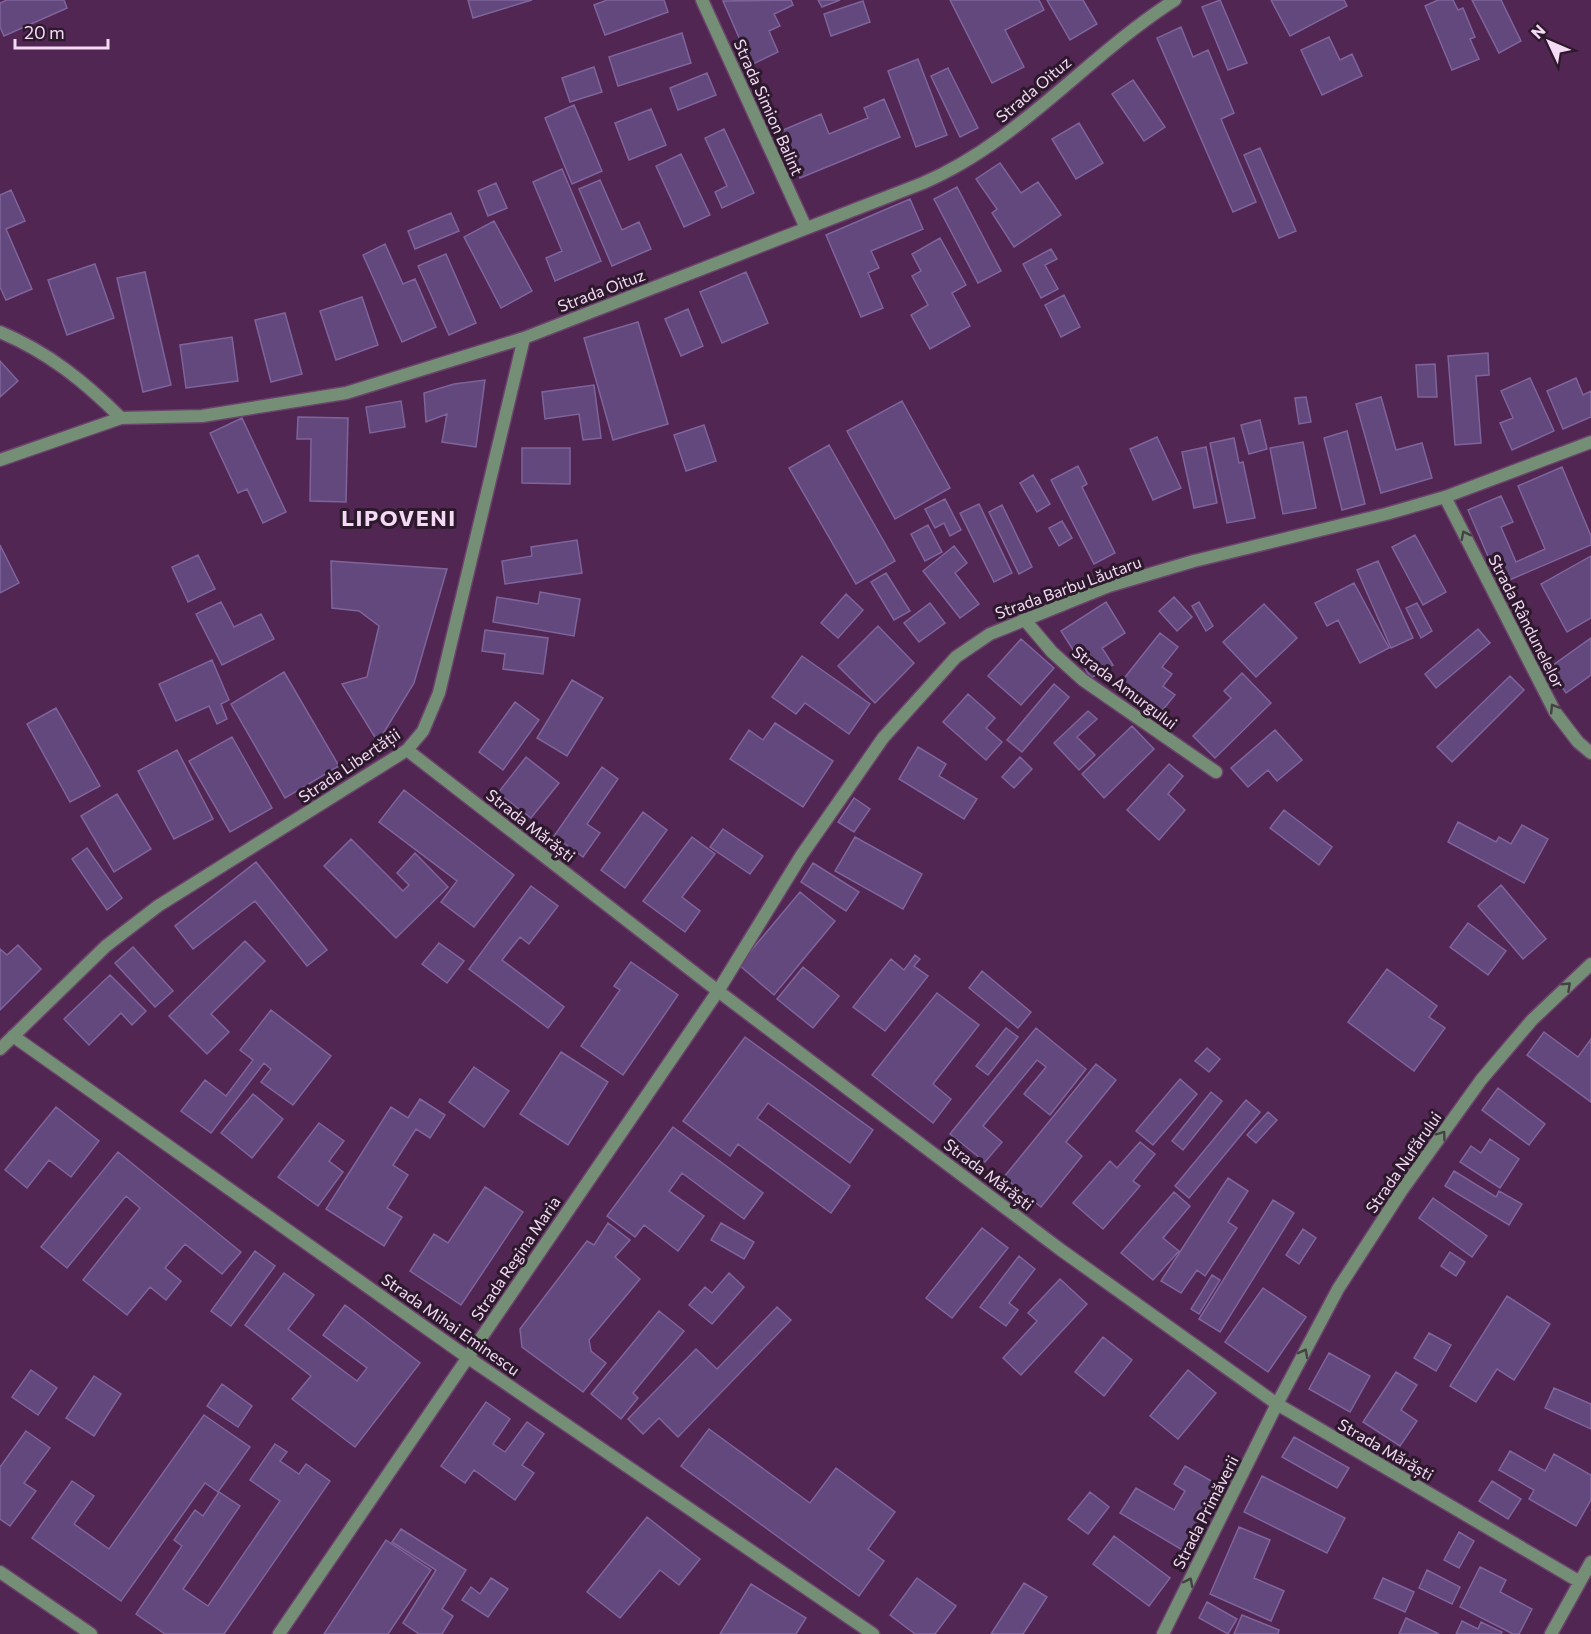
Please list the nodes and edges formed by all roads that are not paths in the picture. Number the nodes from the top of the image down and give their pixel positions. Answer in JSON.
{"nodes":[{"id":1,"x":702,"y":0,"type":"edge"},
{"id":2,"x":1175,"y":0,"type":"edge"},
{"id":3,"x":806,"y":228,"type":"junction"},
{"id":4,"x":0,"y":332,"type":"edge"},
{"id":5,"x":524,"y":338,"type":"junction"},
{"id":6,"x":121,"y":418,"type":"junction"},
{"id":7,"x":1591,"y":442,"type":"edge"},
{"id":8,"x":0,"y":460,"type":"edge"},
{"id":9,"x":1445,"y":497,"type":"junction"},
{"id":10,"x":1024,"y":619,"type":"junction"},
{"id":11,"x":407,"y":750,"type":"junction"},
{"id":12,"x":1591,"y":753,"type":"edge"},
{"id":13,"x":1216,"y":772,"type":"dead end"},
{"id":14,"x":1591,"y":964,"type":"edge"},
{"id":15,"x":718,"y":991,"type":"junction"},
{"id":16,"x":13,"y":1036,"type":"junction"},
{"id":17,"x":0,"y":1049,"type":"edge"},
{"id":18,"x":467,"y":1357,"type":"junction"},
{"id":19,"x":1277,"y":1404,"type":"junction"},
{"id":20,"x":1591,"y":1562,"type":"edge"},
{"id":21,"x":0,"y":1572,"type":"edge"},
{"id":22,"x":1580,"y":1582,"type":"junction"},
{"id":23,"x":91,"y":1634,"type":"edge"},
{"id":24,"x":279,"y":1634,"type":"edge"},
{"id":25,"x":873,"y":1634,"type":"edge"},
{"id":26,"x":1162,"y":1634,"type":"edge"},
{"id":27,"x":1551,"y":1634,"type":"edge"}],
"edges":[{"from":1,"to":3,"type":"street","name":"Strada Simion Balint"},
{"from":2,"to":3,"type":"street","name":"Strada Oituz"},
{"from":3,"to":5,"type":"street","name":"Strada Oituz"},
{"from":4,"to":6,"type":"street"},
{"from":5,"to":6,"type":"street","name":"Strada Oituz"},
{"from":5,"to":11,"type":"street","name":"Strada Libertății"},
{"from":6,"to":8,"type":"street","name":"Strada Oituz"},
{"from":7,"to":9,"type":"street","name":"Strada Barbu Lăutaru"},
{"from":9,"to":10,"type":"street","name":"Strada Barbu Lăutaru"},
{"from":12,"to":9,"type":"street","name":"Strada Rândunelelor","one_way":true},
{"from":10,"to":13,"type":"street","name":"Strada Amurgului"},
{"from":10,"to":15,"type":"street","name":"Strada Barbu Lăutaru"},
{"from":11,"to":15,"type":"street","name":"Strada Mărăști"},
{"from":11,"to":16,"type":"street","name":"Strada Libertății"},
{"from":19,"to":14,"type":"street","name":"Strada Nufărului","one_way":true},
{"from":15,"to":18,"type":"street","name":"Strada Regina Maria"},
{"from":15,"to":19,"type":"street","name":"Strada Mărăști"},
{"from":16,"to":17,"type":"street","name":"Strada Libertății"},
{"from":16,"to":18,"type":"street","name":"Strada Mihai Eminescu"},
{"from":18,"to":24,"type":"street","name":"Strada Regina Maria"},
{"from":18,"to":25,"type":"street","name":"Strada Mihai Eminescu"},
{"from":19,"to":22,"type":"street","name":"Strada Mărăști"},
{"from":26,"to":19,"type":"street","name":"Strada Primăverii","one_way":true},
{"from":20,"to":22,"type":"street"},
{"from":21,"to":23,"type":"street"},
{"from":22,"to":27,"type":"street"}]}
